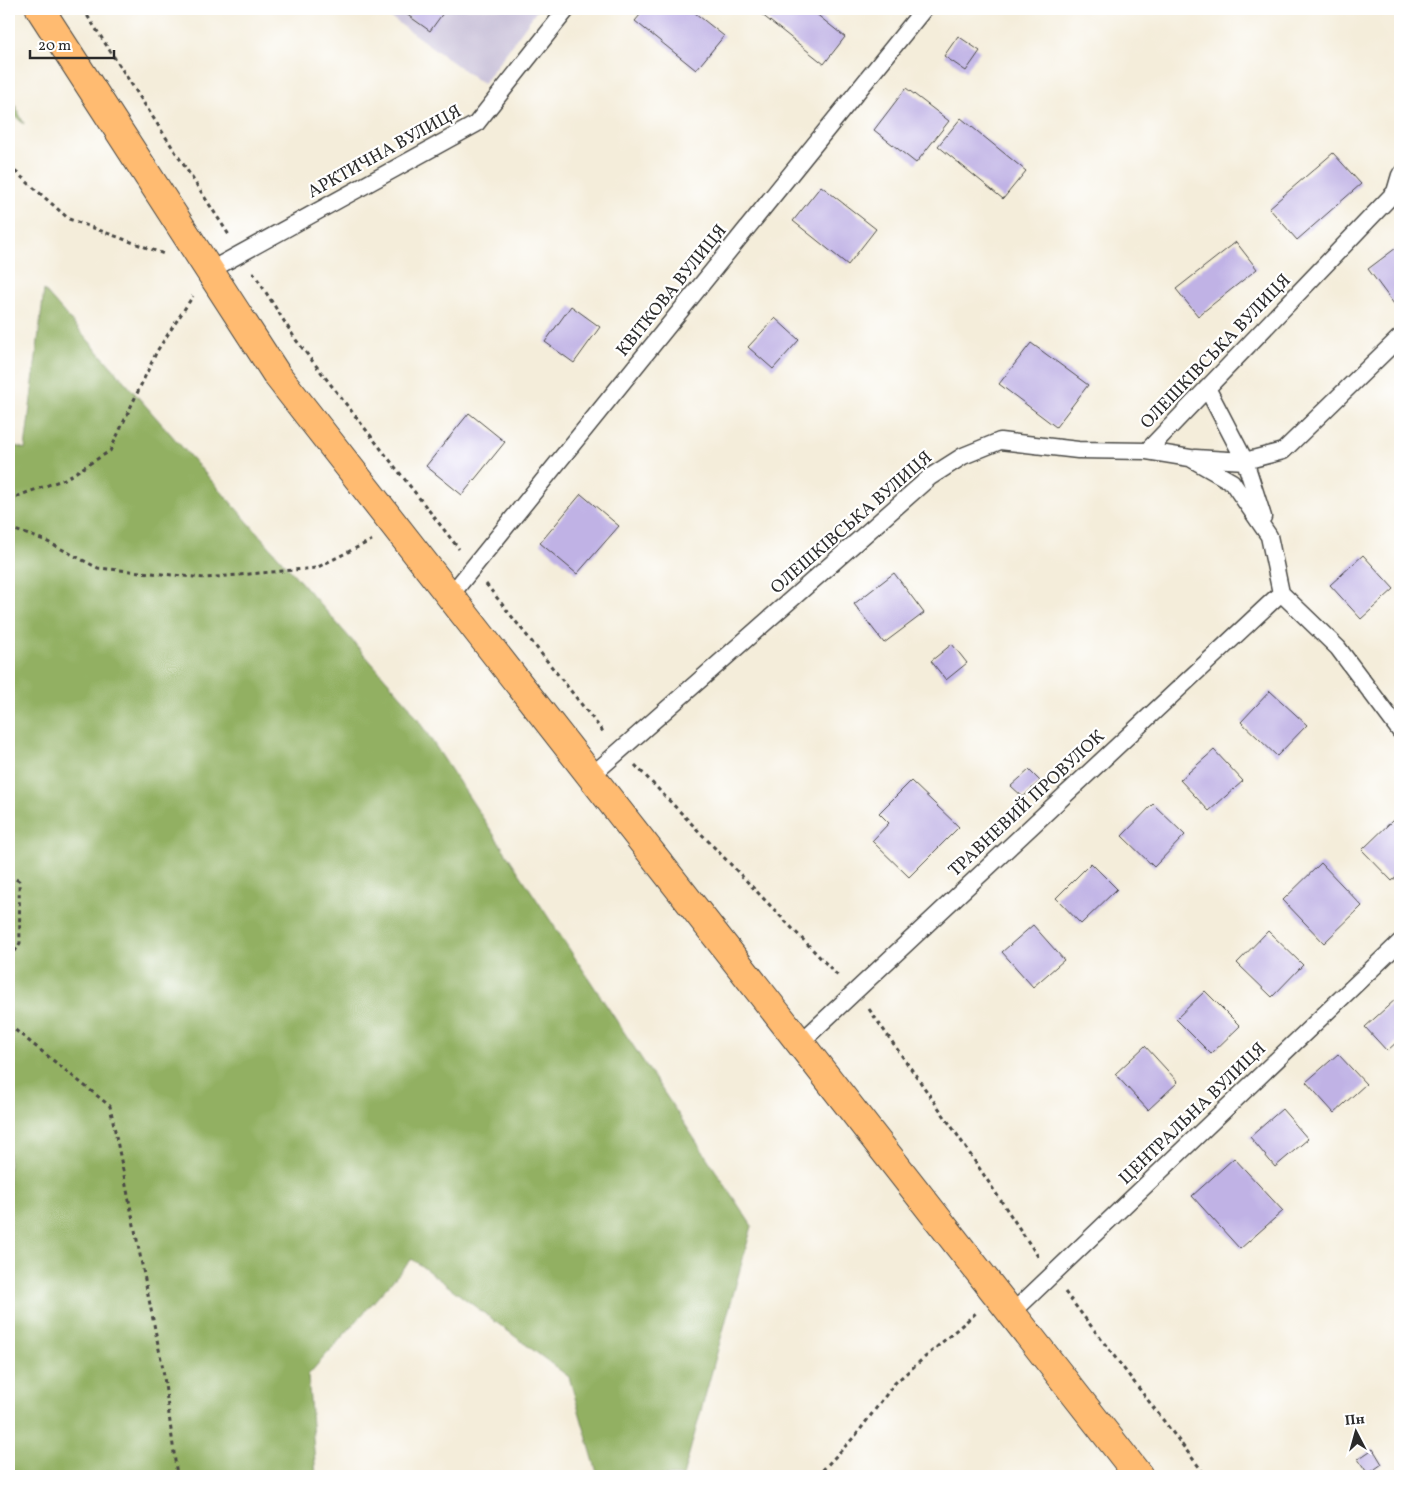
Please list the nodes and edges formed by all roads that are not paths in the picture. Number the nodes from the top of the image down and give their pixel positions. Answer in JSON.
{"nodes":[{"id":1,"x":40,"y":9,"type":"edge"},
{"id":2,"x":567,"y":9,"type":"edge"},
{"id":3,"x":924,"y":9,"type":"edge"},
{"id":4,"x":1400,"y":175,"type":"edge"},
{"id":5,"x":1398,"y":194,"type":"edge"},
{"id":6,"x":209,"y":271,"type":"junction"},
{"id":7,"x":1400,"y":337,"type":"edge"},
{"id":8,"x":1207,"y":388,"type":"junction"},
{"id":9,"x":1147,"y":451,"type":"junction"},
{"id":10,"x":1190,"y":458,"type":"junction"},
{"id":11,"x":1245,"y":461,"type":"junction"},
{"id":12,"x":1269,"y":536,"type":"junction"},
{"id":13,"x":1280,"y":593,"type":"junction"},
{"id":14,"x":450,"y":596,"type":"junction"},
{"id":15,"x":1400,"y":730,"type":"edge"},
{"id":16,"x":591,"y":776,"type":"junction"},
{"id":17,"x":1400,"y":942,"type":"edge"},
{"id":18,"x":800,"y":1043,"type":"junction"},
{"id":19,"x":1005,"y":1304,"type":"junction"},
{"id":20,"x":1139,"y":1476,"type":"edge"}],
"edges":[{"from":1,"to":6,"type":"main road"},
{"from":2,"to":6,"type":"lane","name":"АРКТИЧНА ВУЛИЦЯ"},
{"from":3,"to":14,"type":"lane","name":"КВІТКОВА ВУЛИЦЯ"},
{"from":4,"to":5,"type":"lane","name":"ОЛЕШКІВСЬКА ВУЛИЦЯ"},
{"from":5,"to":8,"type":"lane","name":"ОЛЕШКІВСЬКА ВУЛИЦЯ"},
{"from":6,"to":14,"type":"main road"},
{"from":7,"to":11,"type":"lane"},
{"from":8,"to":9,"type":"lane","name":"ОЛЕШКІВСЬКА ВУЛИЦЯ"},
{"from":8,"to":11,"type":"lane"},
{"from":9,"to":10,"type":"lane"},
{"from":9,"to":16,"type":"lane","name":"ОЛЕШКІВСЬКА ВУЛИЦЯ"},
{"from":10,"to":11,"type":"lane"},
{"from":10,"to":12,"type":"lane"},
{"from":11,"to":12,"type":"lane"},
{"from":12,"to":13,"type":"lane"},
{"from":13,"to":15,"type":"lane"},
{"from":13,"to":18,"type":"lane","name":"ТРАВНЕВИЙ ПРОВУЛОК"},
{"from":14,"to":16,"type":"main road"},
{"from":16,"to":18,"type":"main road"},
{"from":17,"to":19,"type":"lane","name":"ЦЕНТРАЛЬНА ВУЛИЦЯ"},
{"from":18,"to":19,"type":"main road"},
{"from":19,"to":20,"type":"main road"}]}
